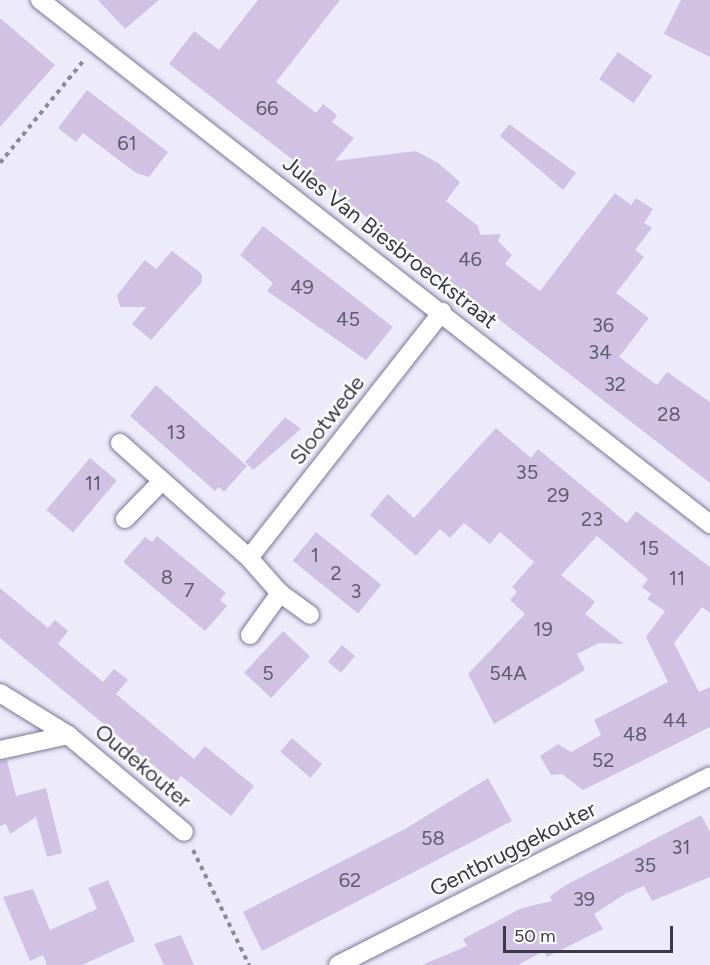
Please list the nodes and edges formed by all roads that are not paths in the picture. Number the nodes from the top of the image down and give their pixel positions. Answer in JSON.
{"nodes":[{"id":1,"x":40,"y":0,"type":"edge"},
{"id":2,"x":442,"y":312,"type":"junction"},
{"id":3,"x":120,"y":443,"type":"dead end"},
{"id":4,"x":160,"y":483,"type":"junction"},
{"id":5,"x":125,"y":519,"type":"dead end"},
{"id":6,"x":710,"y":524,"type":"edge"},
{"id":7,"x":249,"y":558,"type":"junction"},
{"id":8,"x":280,"y":593,"type":"junction"},
{"id":9,"x":310,"y":615,"type":"dead end"},
{"id":10,"x":250,"y":635,"type":"dead end"},
{"id":11,"x":2,"y":701,"type":"edge"},
{"id":12,"x":68,"y":735,"type":"junction"},
{"id":13,"x":0,"y":750,"type":"edge"},
{"id":14,"x":710,"y":776,"type":"edge"},
{"id":15,"x":184,"y":832,"type":"road end"},
{"id":16,"x":338,"y":965,"type":"edge"}],
"edges":[{"from":1,"to":2,"type":"street","name":"Jules Van Biesbroeckstraat"},
{"from":2,"to":6,"type":"street","name":"Jules Van Biesbroeckstraat"},
{"from":2,"to":7,"type":"street","name":"Slootwede"},
{"from":3,"to":4,"type":"street"},
{"from":4,"to":5,"type":"street"},
{"from":4,"to":7,"type":"street"},
{"from":7,"to":8,"type":"street"},
{"from":8,"to":9,"type":"street"},
{"from":8,"to":10,"type":"street"},
{"from":11,"to":12,"type":"street","name":"Oudekouter"},
{"from":12,"to":13,"type":"street","name":"Oudekouter"},
{"from":12,"to":15,"type":"street","name":"Oudekouter"},
{"from":14,"to":16,"type":"street","name":"Gentbruggekouter"}]}
